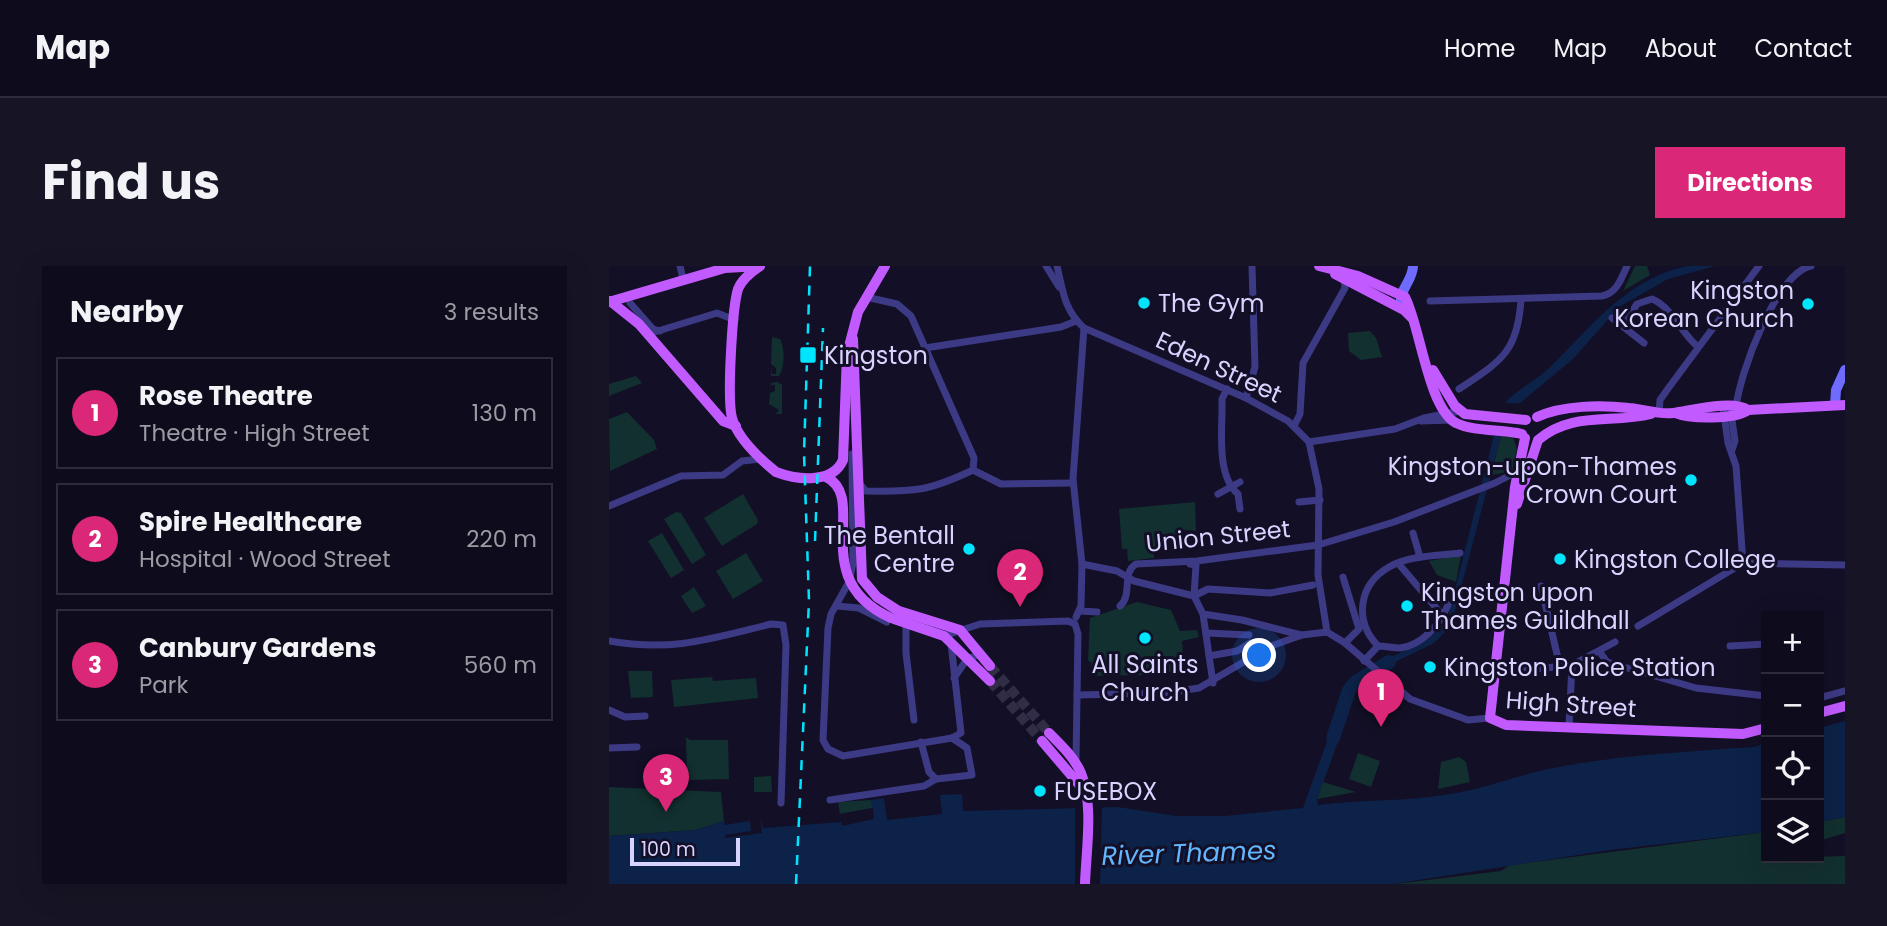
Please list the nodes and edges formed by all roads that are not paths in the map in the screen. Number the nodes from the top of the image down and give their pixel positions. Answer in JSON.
{"nodes":[{"id":1,"x":680,"y":266,"type":"edge"},
{"id":2,"x":760,"y":266,"type":"edge"},
{"id":3,"x":885,"y":266,"type":"edge"},
{"id":4,"x":1046,"y":266,"type":"edge"},
{"id":5,"x":1056,"y":266,"type":"edge"},
{"id":6,"x":1252,"y":266,"type":"edge"},
{"id":7,"x":1413,"y":266,"type":"edge"},
{"id":8,"x":1627,"y":266,"type":"edge"},
{"id":9,"x":1759,"y":266,"type":"edge"},
{"id":10,"x":1811,"y":266,"type":"edge"},
{"id":11,"x":1323,"y":268,"type":"edge"},
{"id":12,"x":683,"y":279,"type":"junction"},
{"id":13,"x":1346,"y":282,"type":"junction"},
{"id":14,"x":1061,"y":291,"type":"junction"},
{"id":15,"x":1402,"y":294,"type":"junction"},
{"id":16,"x":866,"y":297,"type":"junction"},
{"id":17,"x":631,"y":299,"type":"junction"},
{"id":18,"x":1521,"y":299,"type":"junction"},
{"id":19,"x":609,"y":301,"type":"edge"},
{"id":20,"x":1430,"y":301,"type":"dead end"},
{"id":21,"x":1405,"y":310,"type":"junction"},
{"id":22,"x":1612,"y":318,"type":"dead end"},
{"id":23,"x":735,"y":320,"type":"junction"},
{"id":24,"x":1414,"y":320,"type":"junction"},
{"id":25,"x":1076,"y":321,"type":"junction"},
{"id":26,"x":639,"y":324,"type":"junction"},
{"id":27,"x":1623,"y":326,"type":"junction"},
{"id":28,"x":1084,"y":328,"type":"junction"},
{"id":29,"x":660,"y":331,"type":"junction"},
{"id":30,"x":647,"y":334,"type":"junction"},
{"id":31,"x":852,"y":335,"type":"junction"},
{"id":32,"x":1644,"y":343,"type":"dead end"},
{"id":33,"x":1697,"y":346,"type":"junction"},
{"id":34,"x":925,"y":348,"type":"junction"},
{"id":35,"x":1845,"y":370,"type":"edge"},
{"id":36,"x":1227,"y":389,"type":"junction"},
{"id":37,"x":1459,"y":389,"type":"dead end"},
{"id":38,"x":1246,"y":398,"type":"junction"},
{"id":39,"x":1840,"y":405,"type":"edge"},
{"id":40,"x":1730,"y":411,"type":"junction"},
{"id":41,"x":1656,"y":413,"type":"junction"},
{"id":42,"x":1452,"y":414,"type":"junction"},
{"id":43,"x":1537,"y":417,"type":"junction"},
{"id":44,"x":1525,"y":420,"type":"junction"},
{"id":45,"x":736,"y":426,"type":"junction"},
{"id":46,"x":1294,"y":426,"type":"junction"},
{"id":47,"x":857,"y":429,"type":"junction"},
{"id":48,"x":1523,"y":436,"type":"junction"},
{"id":49,"x":1541,"y":437,"type":"junction"},
{"id":50,"x":1309,"y":442,"type":"junction"},
{"id":51,"x":761,"y":459,"type":"junction"},
{"id":52,"x":974,"y":470,"type":"junction"},
{"id":53,"x":1518,"y":471,"type":"junction"},
{"id":54,"x":826,"y":477,"type":"junction"},
{"id":55,"x":1240,"y":482,"type":"dead end"},
{"id":56,"x":859,"y":483,"type":"junction"},
{"id":57,"x":1073,"y":483,"type":"junction"},
{"id":58,"x":1494,"y":483,"type":"junction"},
{"id":59,"x":1229,"y":486,"type":"junction"},
{"id":60,"x":1515,"y":487,"type":"junction"},
{"id":61,"x":1218,"y":494,"type":"dead end"},
{"id":62,"x":1320,"y":500,"type":"junction"},
{"id":63,"x":1299,"y":502,"type":"dead end"},
{"id":64,"x":609,"y":506,"type":"edge"},
{"id":65,"x":1240,"y":509,"type":"dead end"},
{"id":66,"x":1514,"y":512,"type":"junction"},
{"id":67,"x":1413,"y":533,"type":"dead end"},
{"id":68,"x":1318,"y":545,"type":"junction"},
{"id":69,"x":1460,"y":553,"type":"dead end"},
{"id":70,"x":1420,"y":557,"type":"junction"},
{"id":71,"x":1188,"y":561,"type":"junction"},
{"id":72,"x":1743,"y":563,"type":"junction"},
{"id":73,"x":1083,"y":564,"type":"junction"},
{"id":74,"x":1398,"y":564,"type":"junction"},
{"id":75,"x":1845,"y":565,"type":"edge"},
{"id":76,"x":1128,"y":575,"type":"junction"},
{"id":77,"x":1343,"y":577,"type":"dead end"},
{"id":78,"x":849,"y":582,"type":"junction"},
{"id":79,"x":1313,"y":585,"type":"dead end"},
{"id":80,"x":1541,"y":586,"type":"dead end"},
{"id":81,"x":1194,"y":596,"type":"junction"},
{"id":82,"x":1448,"y":605,"type":"dead end"},
{"id":83,"x":837,"y":606,"type":"junction"},
{"id":84,"x":1120,"y":606,"type":"dead end"},
{"id":85,"x":1097,"y":612,"type":"dead end"},
{"id":86,"x":1202,"y":613,"type":"junction"},
{"id":87,"x":1443,"y":616,"type":"junction"},
{"id":88,"x":893,"y":617,"type":"junction"},
{"id":89,"x":1236,"y":619,"type":"junction"},
{"id":90,"x":1251,"y":622,"type":"junction"},
{"id":91,"x":906,"y":625,"type":"junction"},
{"id":92,"x":1638,"y":626,"type":"dead end"},
{"id":93,"x":960,"y":630,"type":"junction"},
{"id":94,"x":1327,"y":632,"type":"junction"},
{"id":95,"x":1234,"y":633,"type":"junction"},
{"id":96,"x":1206,"y":634,"type":"junction"},
{"id":97,"x":1302,"y":635,"type":"junction"},
{"id":98,"x":945,"y":637,"type":"junction"},
{"id":99,"x":1250,"y":639,"type":"junction"},
{"id":100,"x":609,"y":641,"type":"edge"},
{"id":101,"x":1615,"y":642,"type":"dead end"},
{"id":102,"x":1345,"y":643,"type":"junction"},
{"id":103,"x":1761,"y":644,"type":"edge"},
{"id":104,"x":1378,"y":646,"type":"junction"},
{"id":105,"x":1730,"y":646,"type":"dead end"},
{"id":106,"x":1237,"y":651,"type":"junction"},
{"id":107,"x":1599,"y":651,"type":"junction"},
{"id":108,"x":1256,"y":654,"type":"junction"},
{"id":109,"x":1209,"y":656,"type":"junction"},
{"id":110,"x":973,"y":657,"type":"junction"},
{"id":111,"x":1243,"y":663,"type":"junction"},
{"id":112,"x":1366,"y":663,"type":"junction"},
{"id":113,"x":990,"y":666,"type":"tunnel mouth"},
{"id":114,"x":1572,"y":666,"type":"junction"},
{"id":115,"x":1560,"y":667,"type":"junction"},
{"id":116,"x":1493,"y":674,"type":"junction"},
{"id":117,"x":954,"y":678,"type":"junction"},
{"id":118,"x":990,"y":681,"type":"tunnel mouth"},
{"id":119,"x":1213,"y":683,"type":"junction"},
{"id":120,"x":1845,"y":691,"type":"edge"},
{"id":121,"x":1077,"y":695,"type":"junction"},
{"id":122,"x":1761,"y":695,"type":"edge"},
{"id":123,"x":1824,"y":697,"type":"edge"},
{"id":124,"x":1845,"y":706,"type":"edge"},
{"id":125,"x":609,"y":710,"type":"edge"},
{"id":126,"x":1824,"y":712,"type":"edge"},
{"id":127,"x":645,"y":716,"type":"dead end"},
{"id":128,"x":1490,"y":718,"type":"junction"},
{"id":129,"x":914,"y":720,"type":"dead end"},
{"id":130,"x":1569,"y":726,"type":"junction"},
{"id":131,"x":1761,"y":729,"type":"edge"},
{"id":132,"x":1075,"y":736,"type":"junction"},
{"id":133,"x":952,"y":738,"type":"junction"},
{"id":134,"x":921,"y":742,"type":"junction"},
{"id":135,"x":637,"y":747,"type":"dead end"},
{"id":136,"x":609,"y":748,"type":"edge"},
{"id":137,"x":1065,"y":750,"type":"junction"},
{"id":138,"x":1075,"y":771,"type":"junction"},
{"id":139,"x":936,"y":779,"type":"junction"},
{"id":140,"x":831,"y":800,"type":"dead end"},
{"id":141,"x":781,"y":803,"type":"dead end"},
{"id":142,"x":1085,"y":884,"type":"edge"}],
"edges":[{"from":1,"to":12,"type":"street"},
{"from":2,"to":12,"type":"main road"},
{"from":2,"to":23,"type":"main road"},
{"from":3,"to":16,"type":"main road"},
{"from":4,"to":14,"type":"street"},
{"from":5,"to":14,"type":"street"},
{"from":6,"to":38,"type":"street"},
{"from":7,"to":15,"type":"street"},
{"from":8,"to":18,"type":"street"},
{"from":9,"to":33,"type":"street"},
{"from":10,"to":40,"type":"street"},
{"from":11,"to":13,"type":"main road"},
{"from":12,"to":17,"type":"main road"},
{"from":13,"to":15,"type":"main road"},
{"from":13,"to":21,"type":"main road"},
{"from":13,"to":46,"type":"street"},
{"from":14,"to":25,"type":"street"},
{"from":15,"to":21,"type":"street"},
{"from":15,"to":24,"type":"main road"},
{"from":16,"to":31,"type":"main road"},
{"from":16,"to":34,"type":"street"},
{"from":17,"to":19,"type":"main road"},
{"from":17,"to":26,"type":"main road"},
{"from":17,"to":29,"type":"street"},
{"from":18,"to":20,"type":"street"},
{"from":18,"to":37,"type":"street"},
{"from":19,"to":26,"type":"main road"},
{"from":21,"to":24,"type":"main road"},
{"from":22,"to":27,"type":"street"},
{"from":23,"to":29,"type":"street"},
{"from":23,"to":45,"type":"main road"},
{"from":24,"to":42,"type":"main road"},
{"from":25,"to":28,"type":"street","name":"Eden Street"},
{"from":25,"to":34,"type":"street"},
{"from":26,"to":30,"type":"main road"},
{"from":27,"to":32,"type":"street"},
{"from":27,"to":33,"type":"street"},
{"from":28,"to":36,"type":"street","name":"Eden Street"},
{"from":28,"to":57,"type":"street"},
{"from":29,"to":30,"type":"street"},
{"from":30,"to":45,"type":"main road"},
{"from":31,"to":47,"type":"main road"},
{"from":31,"to":54,"type":"main road"},
{"from":33,"to":41,"type":"street"},
{"from":34,"to":52,"type":"street"},
{"from":35,"to":39,"type":"street"},
{"from":36,"to":38,"type":"street","name":"Eden Street"},
{"from":36,"to":59,"type":"street"},
{"from":38,"to":46,"type":"street","name":"Eden Street"},
{"from":39,"to":40,"type":"main road"},
{"from":40,"to":41,"type":"main road"},
{"from":40,"to":72,"type":"street"},
{"from":41,"to":43,"type":"main road"},
{"from":41,"to":49,"type":"main road"},
{"from":42,"to":44,"type":"main road"},
{"from":42,"to":48,"type":"main road"},
{"from":42,"to":50,"type":"street"},
{"from":43,"to":44,"type":"main road"},
{"from":43,"to":49,"type":"main road"},
{"from":44,"to":48,"type":"main road"},
{"from":45,"to":51,"type":"main road"},
{"from":46,"to":50,"type":"street","name":"Eden Street"},
{"from":47,"to":56,"type":"main road"},
{"from":47,"to":78,"type":"street"},
{"from":48,"to":49,"type":"main road"},
{"from":48,"to":53,"type":"main road"},
{"from":49,"to":66,"type":"main road"},
{"from":50,"to":62,"type":"street"},
{"from":51,"to":54,"type":"main road"},
{"from":51,"to":64,"type":"street"},
{"from":52,"to":56,"type":"street"},
{"from":52,"to":57,"type":"street"},
{"from":53,"to":58,"type":"street","name":"Union Street"},
{"from":53,"to":60,"type":"main road"},
{"from":54,"to":78,"type":"main road"},
{"from":55,"to":59,"type":"street"},
{"from":56,"to":88,"type":"main road"},
{"from":57,"to":73,"type":"street"},
{"from":58,"to":60,"type":"street"},
{"from":58,"to":68,"type":"street","name":"Union Street"},
{"from":59,"to":61,"type":"street"},
{"from":59,"to":65,"type":"street"},
{"from":60,"to":66,"type":"main road"},
{"from":62,"to":63,"type":"street"},
{"from":62,"to":68,"type":"street"},
{"from":66,"to":116,"type":"main road"},
{"from":67,"to":70,"type":"street"},
{"from":68,"to":71,"type":"street","name":"Union Street"},
{"from":68,"to":94,"type":"street"},
{"from":69,"to":70,"type":"street"},
{"from":70,"to":74,"type":"street"},
{"from":71,"to":76,"type":"street","name":"Union Street"},
{"from":71,"to":81,"type":"street"},
{"from":72,"to":75,"type":"street"},
{"from":72,"to":92,"type":"street"},
{"from":73,"to":76,"type":"street"},
{"from":73,"to":85,"type":"street"},
{"from":74,"to":87,"type":"street"},
{"from":74,"to":104,"type":"street"},
{"from":76,"to":81,"type":"street"},
{"from":76,"to":84,"type":"street"},
{"from":77,"to":102,"type":"street"},
{"from":78,"to":83,"type":"street"},
{"from":78,"to":88,"type":"main road"},
{"from":79,"to":81,"type":"street"},
{"from":80,"to":115,"type":"street"},
{"from":81,"to":86,"type":"street"},
{"from":82,"to":87,"type":"street"},
{"from":83,"to":88,"type":"street"},
{"from":83,"to":134,"type":"street"},
{"from":86,"to":89,"type":"street"},
{"from":86,"to":96,"type":"street"},
{"from":87,"to":104,"type":"street"},
{"from":88,"to":91,"type":"main road"},
{"from":88,"to":93,"type":"main road"},
{"from":89,"to":90,"type":"street"},
{"from":89,"to":95,"type":"street"},
{"from":90,"to":97,"type":"street"},
{"from":90,"to":99,"type":"street"},
{"from":91,"to":98,"type":"main road"},
{"from":91,"to":129,"type":"street"},
{"from":93,"to":98,"type":"street"},
{"from":93,"to":110,"type":"main road"},
{"from":93,"to":121,"type":"street"},
{"from":94,"to":97,"type":"street"},
{"from":94,"to":102,"type":"street"},
{"from":95,"to":96,"type":"street"},
{"from":95,"to":99,"type":"street"},
{"from":96,"to":109,"type":"street"},
{"from":97,"to":108,"type":"street"},
{"from":98,"to":110,"type":"main road"},
{"from":98,"to":117,"type":"street"},
{"from":99,"to":106,"type":"street"},
{"from":99,"to":108,"type":"street"},
{"from":100,"to":141,"type":"street"},
{"from":101,"to":107,"type":"street"},
{"from":102,"to":112,"type":"street"},
{"from":103,"to":105,"type":"street"},
{"from":104,"to":112,"type":"street"},
{"from":106,"to":109,"type":"street"},
{"from":106,"to":111,"type":"street"},
{"from":107,"to":114,"type":"street"},
{"from":107,"to":122,"type":"street"},
{"from":108,"to":111,"type":"street"},
{"from":109,"to":119,"type":"street"},
{"from":110,"to":113,"type":"main road"},
{"from":110,"to":117,"type":"street"},
{"from":110,"to":118,"type":"main road"},
{"from":111,"to":119,"type":"street"},
{"from":112,"to":128,"type":"street","name":"High Street"},
{"from":114,"to":115,"type":"street"},
{"from":114,"to":130,"type":"street"},
{"from":115,"to":116,"type":"street"},
{"from":116,"to":128,"type":"main road"},
{"from":117,"to":133,"type":"street"},
{"from":119,"to":121,"type":"street"},
{"from":120,"to":123,"type":"street"},
{"from":121,"to":132,"type":"street"},
{"from":124,"to":126,"type":"main road"},
{"from":125,"to":127,"type":"street"},
{"from":128,"to":130,"type":"main road","name":"High Street"},
{"from":130,"to":131,"type":"main road","name":"High Street"},
{"from":132,"to":137,"type":"street"},
{"from":132,"to":138,"type":"street"},
{"from":133,"to":134,"type":"street"},
{"from":133,"to":139,"type":"street"},
{"from":134,"to":139,"type":"street"},
{"from":135,"to":136,"type":"street"},
{"from":137,"to":138,"type":"main road"},
{"from":137,"to":138,"type":"main road"},
{"from":138,"to":142,"type":"main road"},
{"from":139,"to":140,"type":"street"}]}
